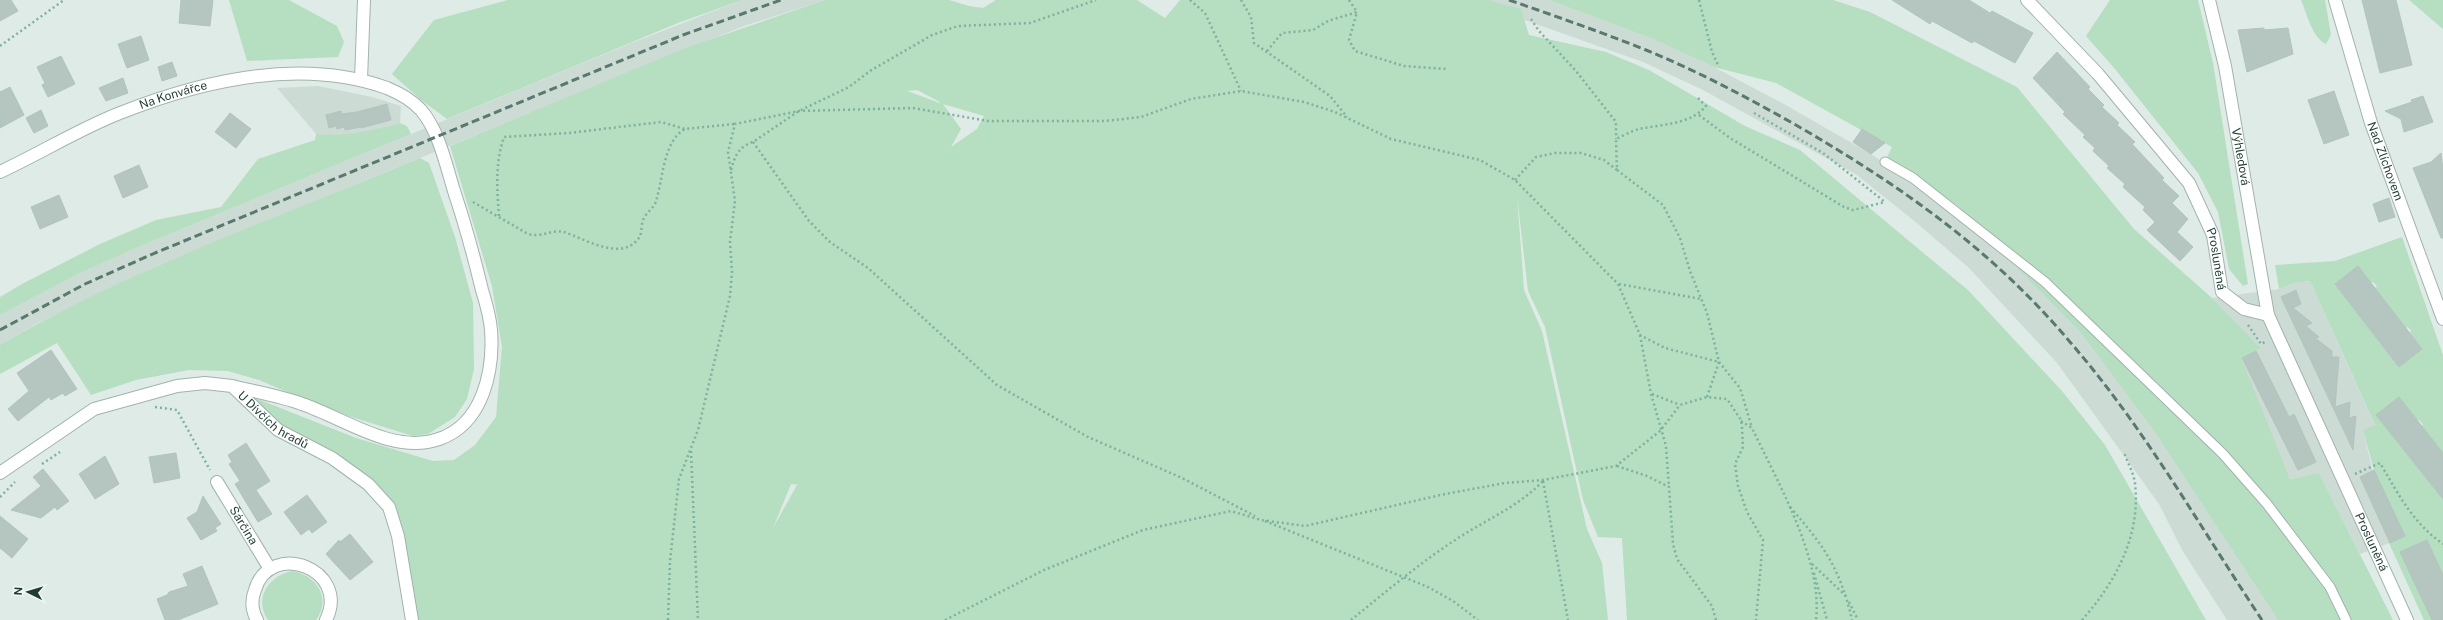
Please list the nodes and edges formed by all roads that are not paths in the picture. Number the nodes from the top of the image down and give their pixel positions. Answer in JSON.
{"nodes":[{"id":1,"x":364,"y":0,"type":"edge"},
{"id":2,"x":2027,"y":0,"type":"edge"},
{"id":3,"x":2209,"y":0,"type":"edge"},
{"id":4,"x":2335,"y":0,"type":"edge"},
{"id":5,"x":361,"y":80,"type":"junction"},
{"id":6,"x":1885,"y":162,"type":"dead end"},
{"id":7,"x":0,"y":172,"type":"edge"},
{"id":8,"x":2268,"y":315,"type":"junction"},
{"id":9,"x":2443,"y":319,"type":"edge"},
{"id":10,"x":232,"y":386,"type":"junction"},
{"id":11,"x":0,"y":473,"type":"edge"},
{"id":12,"x":218,"y":482,"type":"road end"},
{"id":13,"x":270,"y":569,"type":"junction"},
{"id":14,"x":255,"y":620,"type":"edge"},
{"id":15,"x":326,"y":620,"type":"edge"},
{"id":16,"x":412,"y":620,"type":"edge"},
{"id":17,"x":2346,"y":620,"type":"edge"},
{"id":18,"x":2407,"y":620,"type":"edge"}],
"edges":[{"from":1,"to":5,"type":"street"},
{"from":2,"to":8,"type":"street","name":"Prosluněná"},
{"from":3,"to":8,"type":"street","name":"Výhledová"},
{"from":4,"to":9,"type":"street","name":"Nad Zlíchovem"},
{"from":5,"to":7,"type":"street","name":"Na Konvářce"},
{"from":5,"to":10,"type":"street","name":"Na Konvářce"},
{"from":6,"to":17,"type":"lane"},
{"from":8,"to":18,"type":"street","name":"Prosluněná"},
{"from":10,"to":11,"type":"street","name":"U Dívčích hradů"},
{"from":10,"to":16,"type":"street","name":"U Dívčích hradů"},
{"from":12,"to":13,"type":"street","name":"Šárčina"},
{"from":13,"to":14,"type":"street"},
{"from":13,"to":15,"type":"street"}]}
